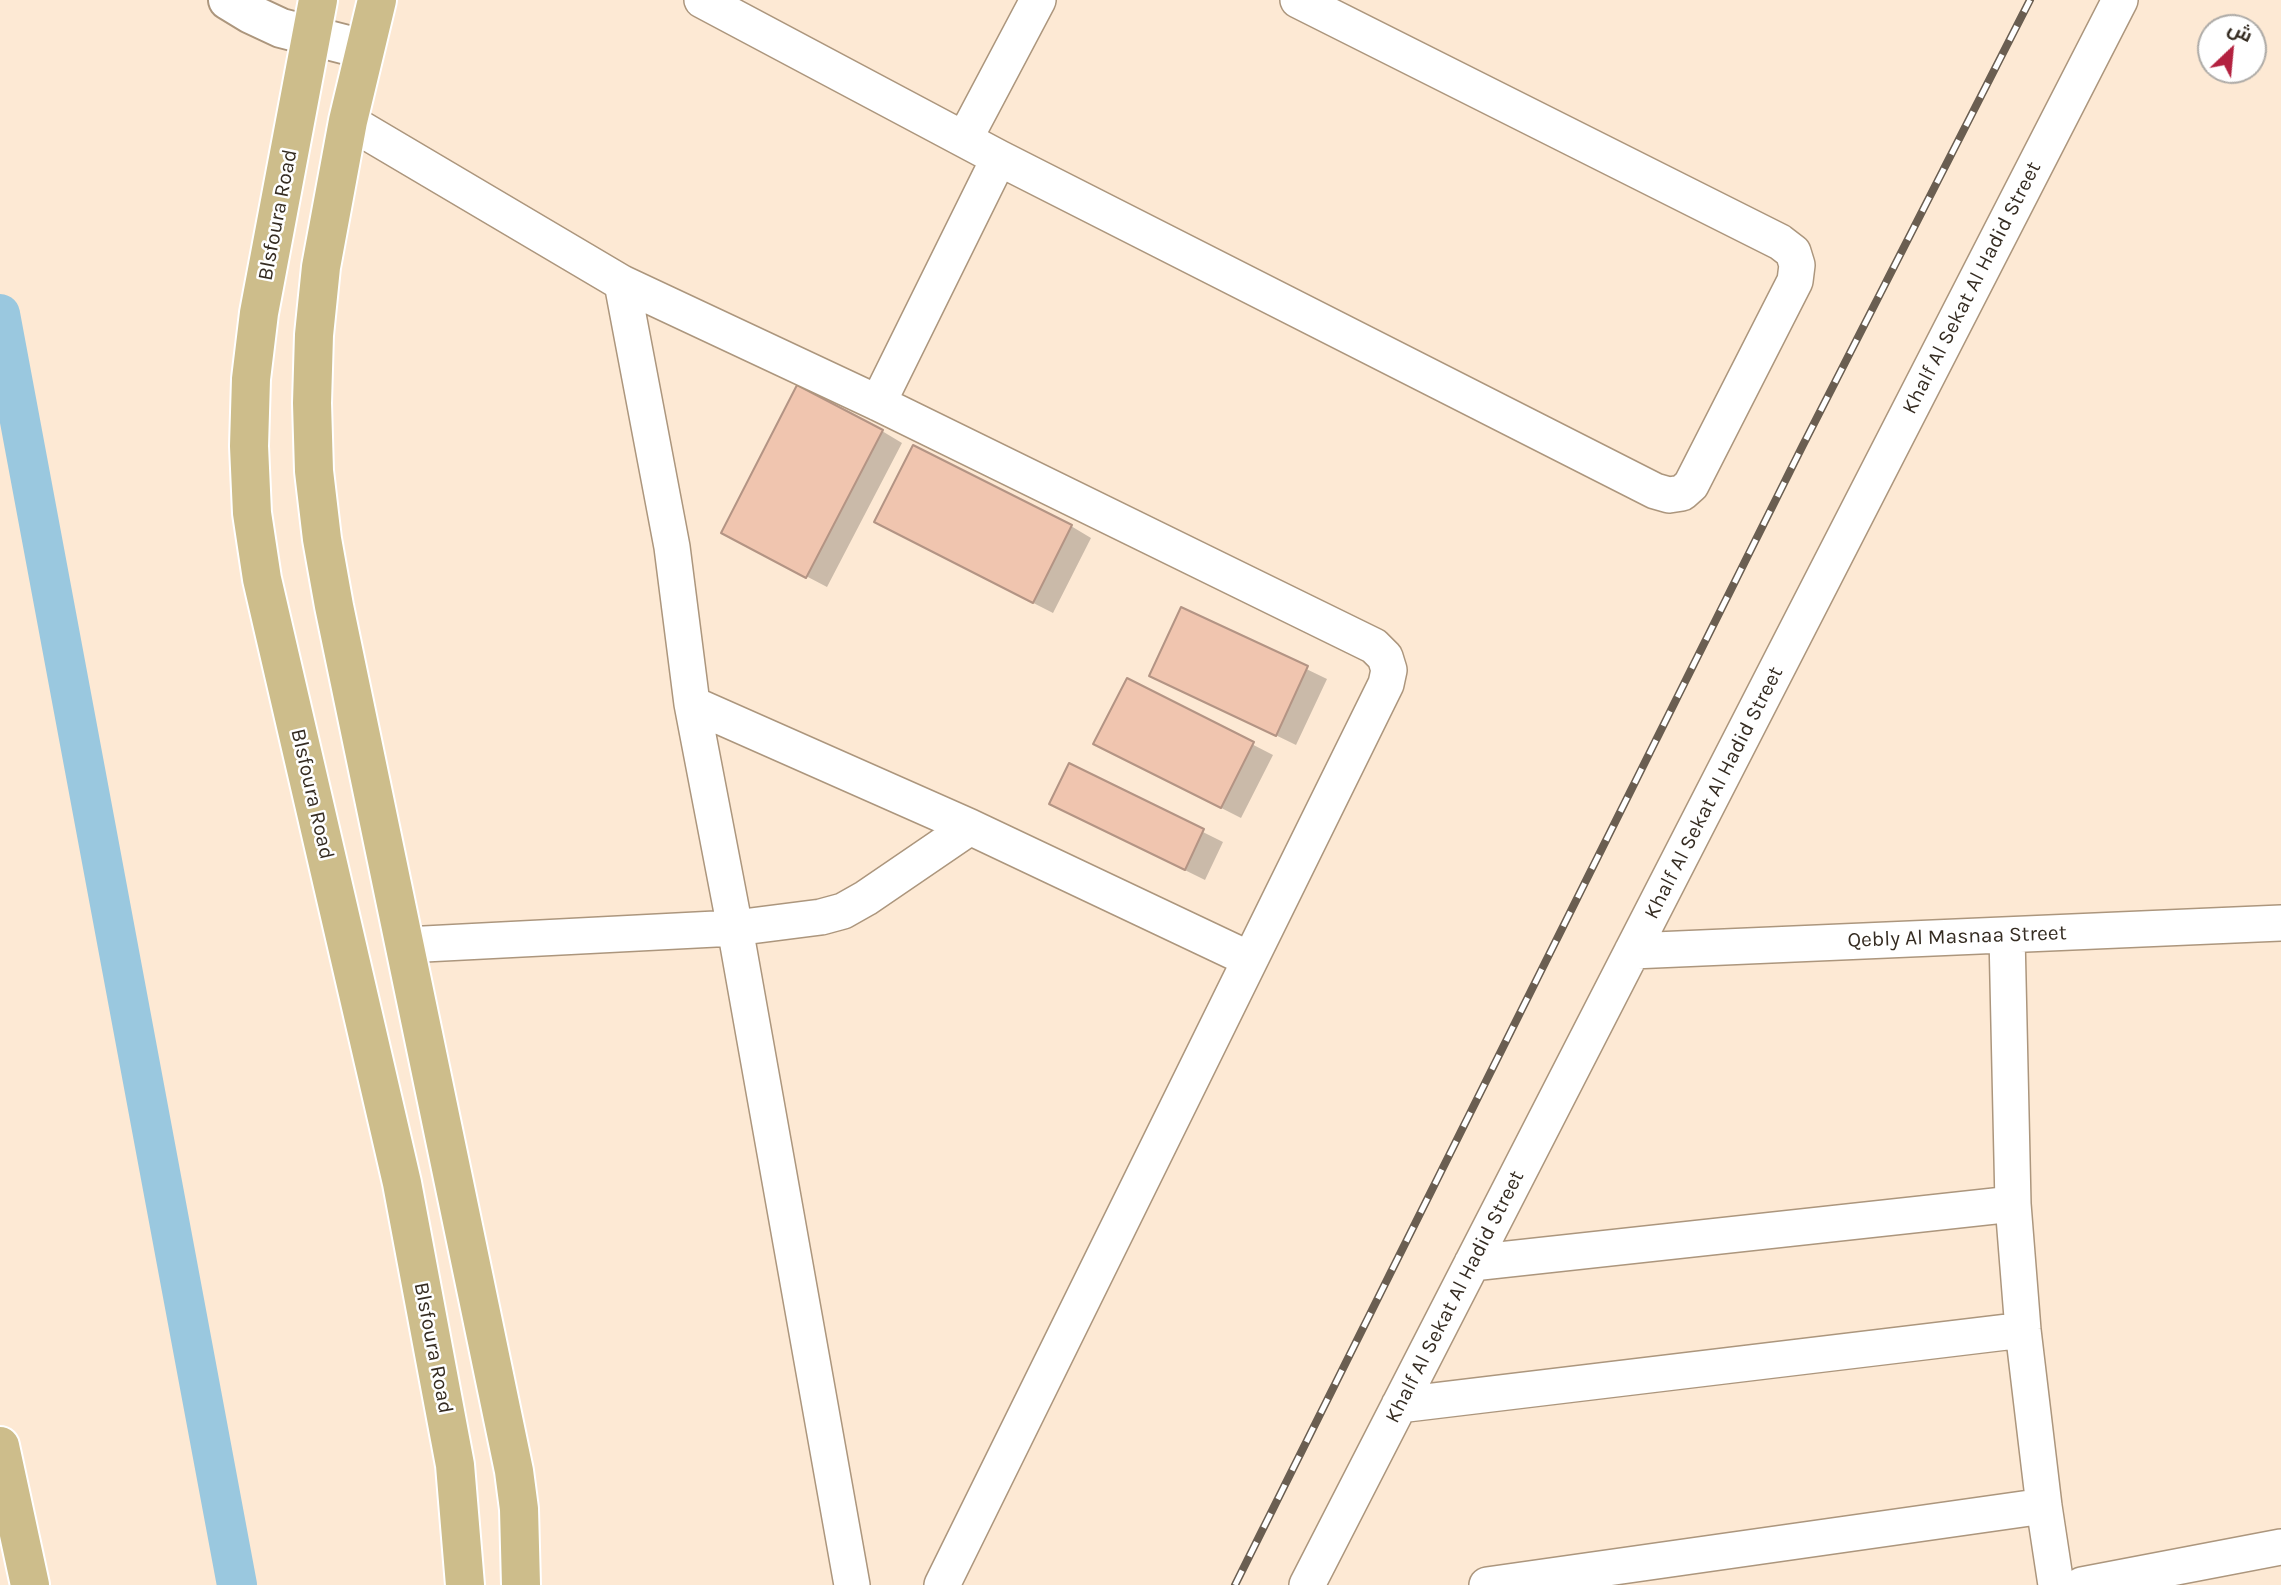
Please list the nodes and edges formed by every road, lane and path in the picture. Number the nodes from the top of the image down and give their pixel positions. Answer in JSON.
{"nodes":[{"id":1,"x":228,"y":0,"type":"edge"},
{"id":2,"x":377,"y":0,"type":"edge"},
{"id":3,"x":702,"y":0,"type":"edge"},
{"id":4,"x":1038,"y":0,"type":"edge"},
{"id":5,"x":1298,"y":0,"type":"edge"},
{"id":6,"x":2120,"y":0,"type":"edge"},
{"id":7,"x":314,"y":18,"type":"edge"},
{"id":8,"x":363,"y":49,"type":"junction"},
{"id":9,"x":348,"y":121,"type":"junction"},
{"id":10,"x":965,"y":138,"type":"junction"},
{"id":11,"x":999,"y":158,"type":"junction"},
{"id":12,"x":622,"y":283,"type":"junction"},
{"id":13,"x":878,"y":403,"type":"junction"},
{"id":14,"x":692,"y":704,"type":"junction"},
{"id":15,"x":970,"y":827,"type":"junction"},
{"id":16,"x":2281,"y":923,"type":"edge"},
{"id":17,"x":735,"y":928,"type":"junction"},
{"id":18,"x":2007,"y":935,"type":"junction"},
{"id":19,"x":405,"y":945,"type":"junction"},
{"id":20,"x":1632,"y":951,"type":"junction"},
{"id":21,"x":1249,"y":959,"type":"junction"},
{"id":22,"x":2013,"y":1204,"type":"junction"},
{"id":23,"x":1472,"y":1263,"type":"junction"},
{"id":24,"x":2023,"y":1330,"type":"junction"},
{"id":25,"x":1399,"y":1405,"type":"junction"},
{"id":26,"x":0,"y":1446,"type":"edge"},
{"id":27,"x":2044,"y":1506,"type":"junction"},
{"id":28,"x":2281,"y":1547,"type":"edge"},
{"id":29,"x":30,"y":1585,"type":"edge"},
{"id":30,"x":465,"y":1585,"type":"edge"},
{"id":31,"x":521,"y":1585,"type":"edge"},
{"id":32,"x":852,"y":1585,"type":"edge"},
{"id":33,"x":942,"y":1585,"type":"edge"},
{"id":34,"x":1307,"y":1585,"type":"edge"},
{"id":35,"x":1487,"y":1585,"type":"edge"},
{"id":36,"x":2056,"y":1585,"type":"edge"},
{"id":37,"x":2082,"y":1585,"type":"edge"}],
"edges":[{"from":1,"to":7,"type":"street"},
{"from":2,"to":8,"type":"main road"},
{"from":3,"to":10,"type":"street"},
{"from":4,"to":10,"type":"street"},
{"from":5,"to":11,"type":"street"},
{"from":6,"to":20,"type":"street","name":"Khalf Al Sekat Al Hadid Street"},
{"from":7,"to":8,"type":"street"},
{"from":7,"to":30,"type":"main road","name":"Blsfoura Road"},
{"from":8,"to":9,"type":"main road"},
{"from":9,"to":12,"type":"street"},
{"from":9,"to":19,"type":"main road"},
{"from":10,"to":11,"type":"street"},
{"from":11,"to":13,"type":"street"},
{"from":12,"to":13,"type":"street"},
{"from":12,"to":14,"type":"street"},
{"from":13,"to":21,"type":"street"},
{"from":14,"to":15,"type":"street"},
{"from":14,"to":17,"type":"street"},
{"from":15,"to":17,"type":"street"},
{"from":15,"to":21,"type":"street"},
{"from":16,"to":18,"type":"street","name":"Qebly Al Masnaa Street"},
{"from":17,"to":19,"type":"street"},
{"from":17,"to":32,"type":"street"},
{"from":18,"to":20,"type":"street","name":"Qebly Al Masnaa Street"},
{"from":18,"to":22,"type":"street"},
{"from":19,"to":31,"type":"main road"},
{"from":20,"to":23,"type":"street","name":"Khalf Al Sekat Al Hadid Street"},
{"from":21,"to":33,"type":"street"},
{"from":22,"to":23,"type":"street"},
{"from":22,"to":24,"type":"street"},
{"from":23,"to":25,"type":"street","name":"Khalf Al Sekat Al Hadid Street"},
{"from":24,"to":25,"type":"street"},
{"from":24,"to":27,"type":"street"},
{"from":25,"to":34,"type":"street","name":"Khalf Al Sekat Al Hadid Street"},
{"from":26,"to":29,"type":"main road"},
{"from":27,"to":35,"type":"street"},
{"from":27,"to":36,"type":"street"},
{"from":28,"to":37,"type":"street"}]}
